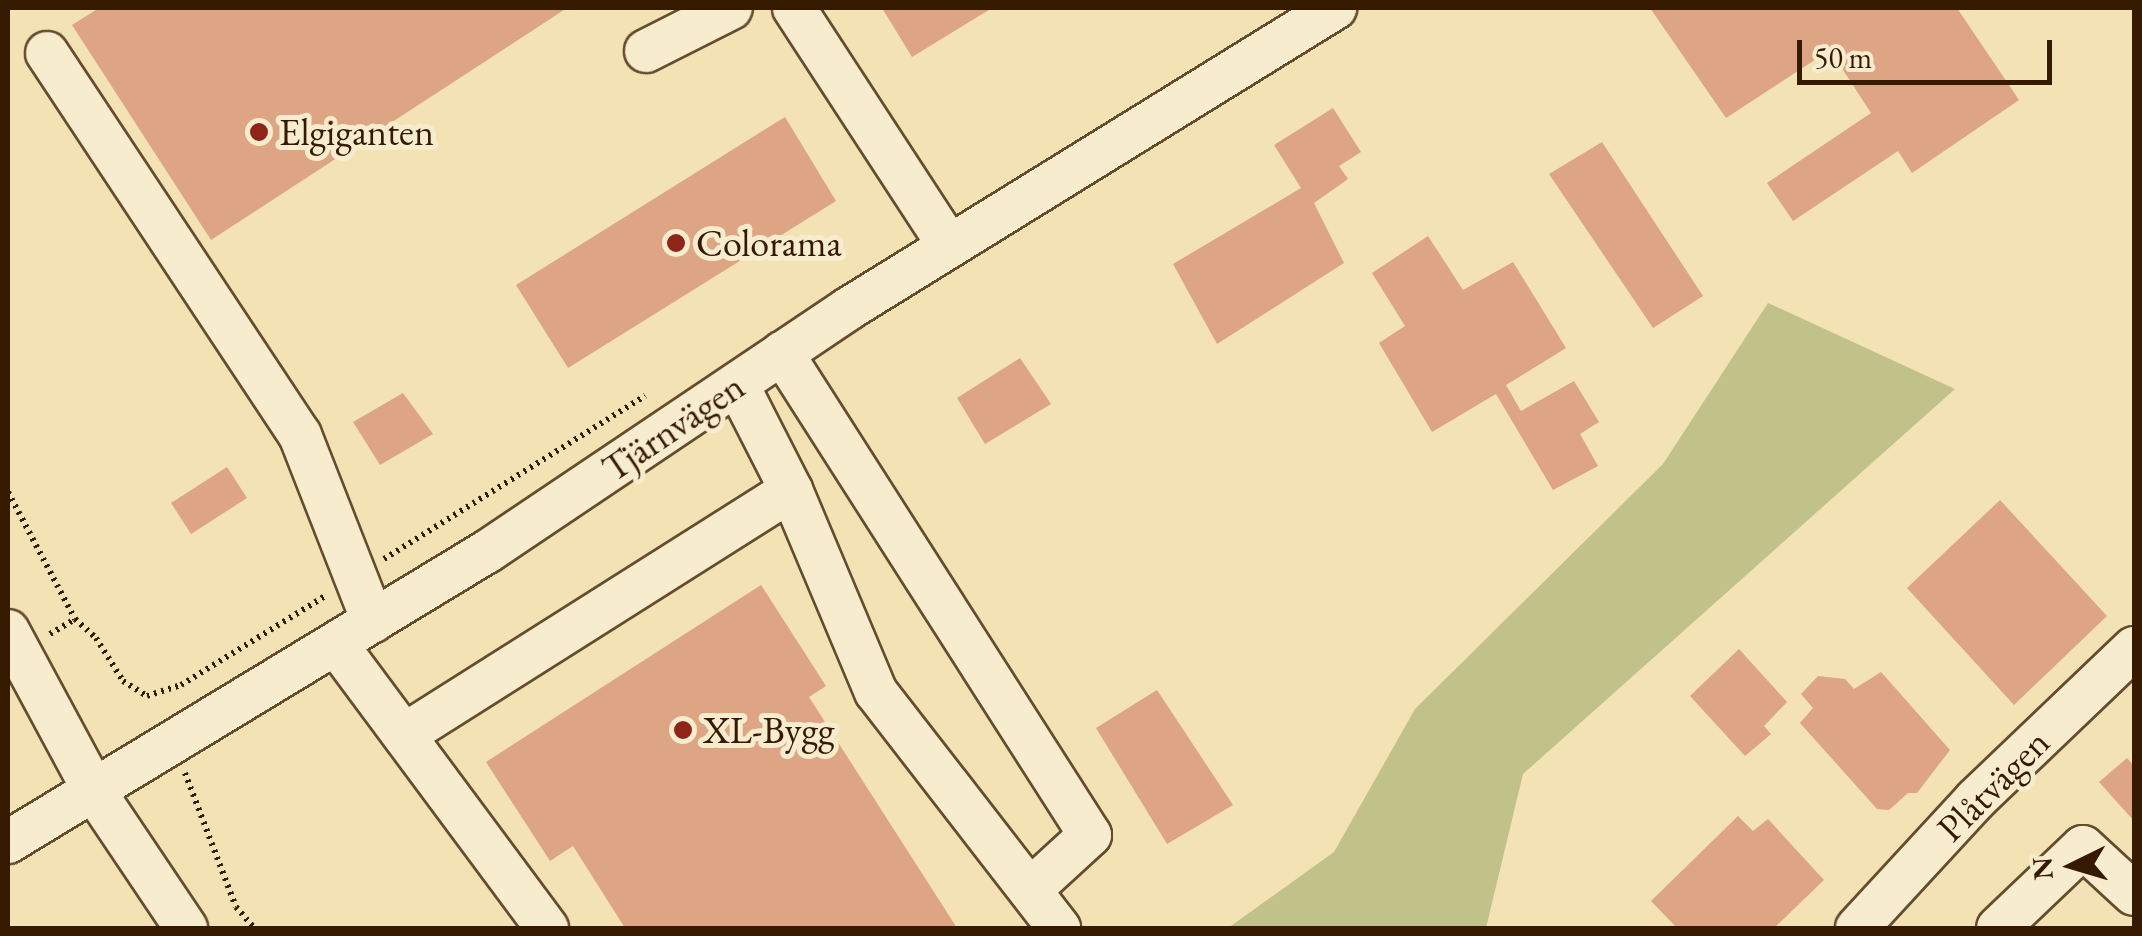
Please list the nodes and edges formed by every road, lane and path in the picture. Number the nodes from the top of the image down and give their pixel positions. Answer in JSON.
{"nodes":[{"id":1,"x":731,"y":8,"type":"edge"},
{"id":2,"x":794,"y":8,"type":"edge"},
{"id":3,"x":1335,"y":8,"type":"edge"},
{"id":4,"x":646,"y":51,"type":"dead end"},
{"id":5,"x":47,"y":53,"type":"dead end"},
{"id":6,"x":950,"y":246,"type":"junction"},
{"id":7,"x":782,"y":353,"type":"junction"},
{"id":8,"x":737,"y":384,"type":"junction"},
{"id":9,"x":650,"y":392,"type":"dead end"},
{"id":10,"x":790,"y":490,"type":"junction"},
{"id":11,"x":8,"y":492,"type":"edge"},
{"id":12,"x":358,"y":575,"type":"junction"},
{"id":13,"x":373,"y":621,"type":"junction"},
{"id":14,"x":8,"y":630,"type":"edge"},
{"id":15,"x":336,"y":644,"type":"junction"},
{"id":16,"x":2134,"y":648,"type":"edge"},
{"id":17,"x":147,"y":696,"type":"junction"},
{"id":18,"x":404,"y":735,"type":"junction"},
{"id":19,"x":171,"y":744,"type":"junction"},
{"id":20,"x":94,"y":791,"type":"junction"},
{"id":21,"x":8,"y":842,"type":"edge"},
{"id":22,"x":1030,"y":890,"type":"junction"},
{"id":23,"x":2134,"y":894,"type":"edge"},
{"id":24,"x":186,"y":928,"type":"edge"},
{"id":25,"x":254,"y":928,"type":"edge"},
{"id":26,"x":547,"y":928,"type":"edge"},
{"id":27,"x":1059,"y":928,"type":"edge"},
{"id":28,"x":1857,"y":928,"type":"edge"},
{"id":29,"x":1998,"y":928,"type":"edge"}],
"edges":[{"from":1,"to":4,"type":"street"},
{"from":2,"to":6,"type":"street"},
{"from":3,"to":6,"type":"street","name":"Tjärnvägen"},
{"from":5,"to":12,"type":"street"},
{"from":6,"to":7,"type":"street","name":"Tjärnvägen"},
{"from":7,"to":8,"type":"street","name":"Tjärnvägen"},
{"from":7,"to":22,"type":"street"},
{"from":8,"to":10,"type":"street"},
{"from":8,"to":13,"type":"street","name":"Tjärnvägen"},
{"from":9,"to":12,"type":"path"},
{"from":10,"to":18,"type":"street"},
{"from":10,"to":22,"type":"street"},
{"from":11,"to":17,"type":"path"},
{"from":12,"to":13,"type":"street"},
{"from":12,"to":17,"type":"path"},
{"from":13,"to":15,"type":"street","name":"Tjärnvägen"},
{"from":14,"to":20,"type":"street"},
{"from":15,"to":18,"type":"street"},
{"from":15,"to":19,"type":"street","name":"Tjärnvägen"},
{"from":16,"to":28,"type":"street","name":"Plåtvägen"},
{"from":17,"to":19,"type":"path"},
{"from":18,"to":26,"type":"street"},
{"from":19,"to":20,"type":"street","name":"Tjärnvägen"},
{"from":19,"to":25,"type":"path"},
{"from":20,"to":21,"type":"street","name":"Tjärnvägen"},
{"from":20,"to":24,"type":"street"},
{"from":22,"to":27,"type":"street"},
{"from":23,"to":29,"type":"street"}]}
